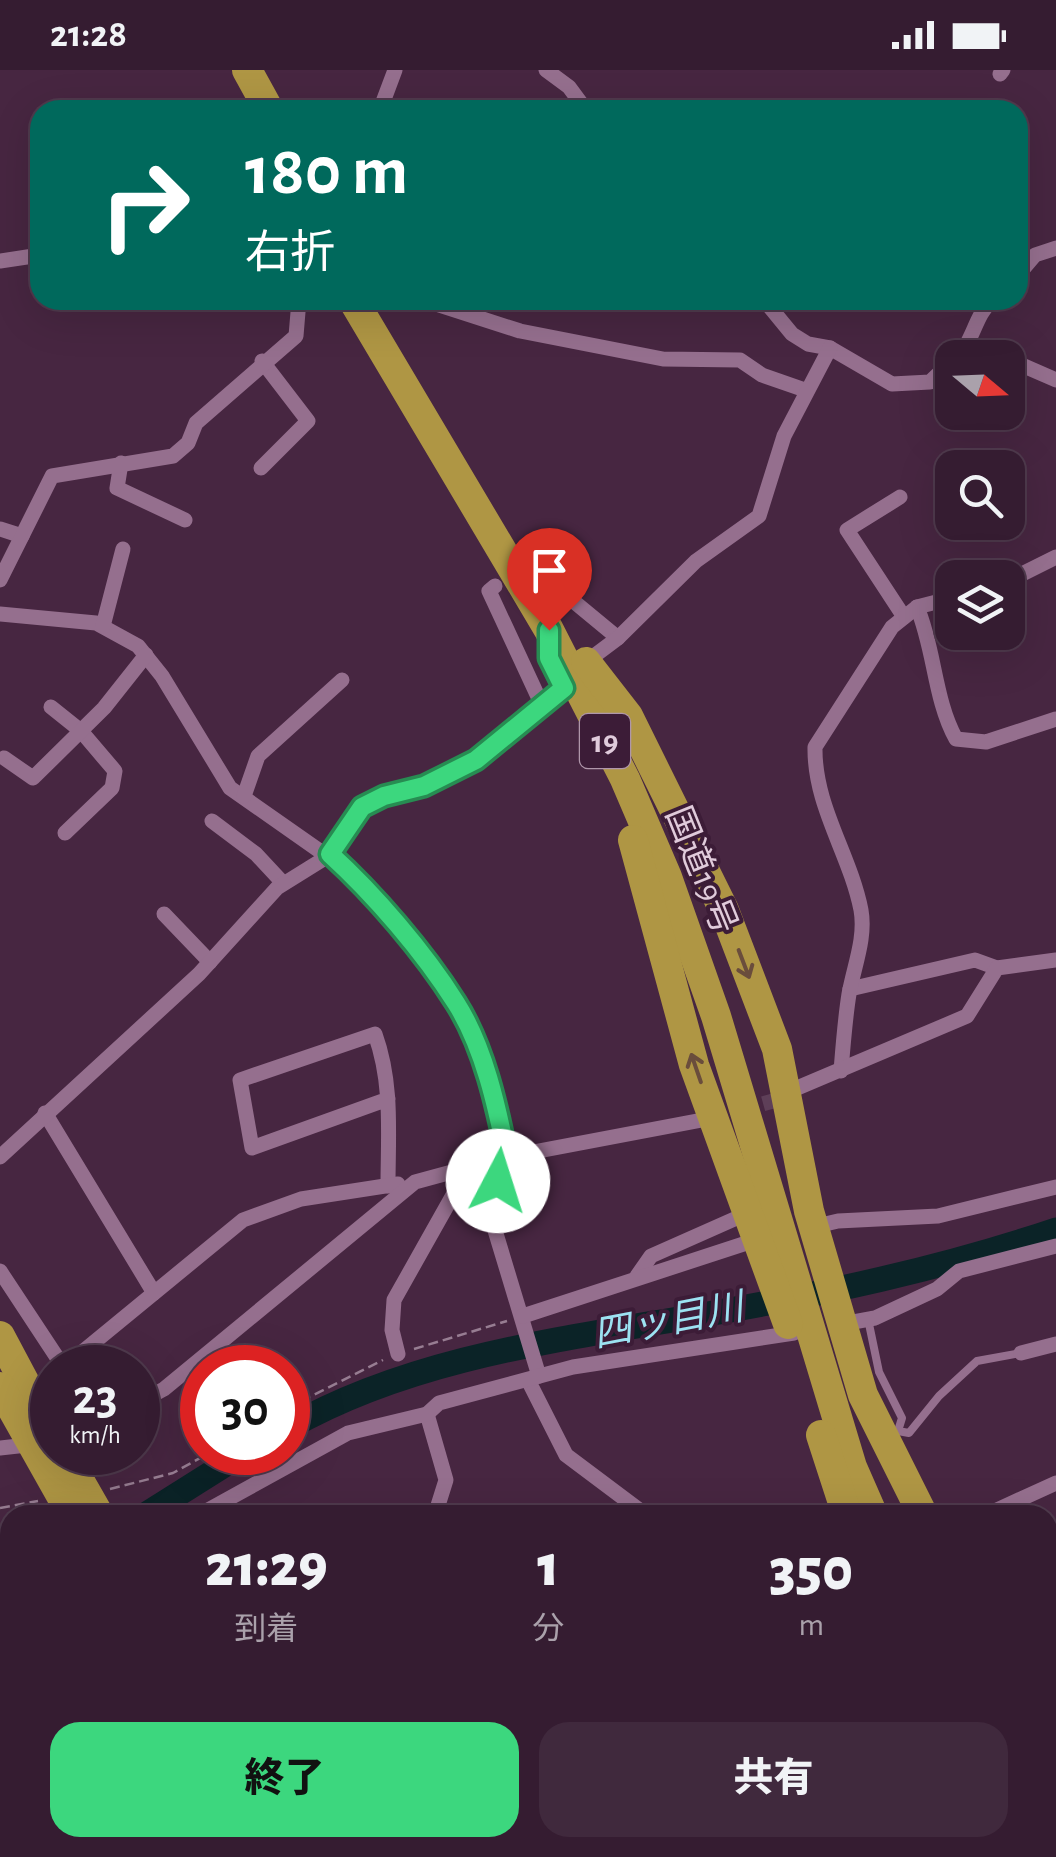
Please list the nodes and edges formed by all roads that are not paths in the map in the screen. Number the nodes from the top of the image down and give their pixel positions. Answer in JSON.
{"nodes":[{"id":1,"x":226,"y":70,"type":"edge"},
{"id":2,"x":247,"y":70,"type":"edge"},
{"id":3,"x":395,"y":70,"type":"edge"},
{"id":4,"x":546,"y":70,"type":"edge"},
{"id":5,"x":242,"y":100,"type":"edge"},
{"id":6,"x":264,"y":100,"type":"edge"},
{"id":7,"x":384,"y":100,"type":"edge"},
{"id":8,"x":578,"y":100,"type":"edge"},
{"id":9,"x":1056,"y":248,"type":"edge"},
{"id":10,"x":30,"y":256,"type":"edge"},
{"id":11,"x":0,"y":260,"type":"edge"},
{"id":12,"x":1028,"y":263,"type":"edge"},
{"id":13,"x":298,"y":310,"type":"edge"},
{"id":14,"x":359,"y":310,"type":"edge"},
{"id":15,"x":381,"y":310,"type":"edge"},
{"id":16,"x":455,"y":310,"type":"edge"},
{"id":17,"x":772,"y":310,"type":"edge"},
{"id":18,"x":981,"y":310,"type":"edge"},
{"id":19,"x":965,"y":340,"type":"edge"},
{"id":20,"x":830,"y":348,"type":"junction"},
{"id":21,"x":262,"y":361,"type":"junction"},
{"id":22,"x":1025,"y":366,"type":"edge"},
{"id":23,"x":935,"y":377,"type":"edge"},
{"id":24,"x":1056,"y":380,"type":"edge"},
{"id":25,"x":805,"y":390,"type":"junction"},
{"id":26,"x":121,"y":463,"type":"junction"},
{"id":27,"x":261,"y":468,"type":"dead end"},
{"id":28,"x":900,"y":497,"type":"dead end"},
{"id":29,"x":185,"y":520,"type":"dead end"},
{"id":30,"x":0,"y":529,"type":"edge"},
{"id":31,"x":22,"y":536,"type":"junction"},
{"id":32,"x":123,"y":548,"type":"dead end"},
{"id":33,"x":1056,"y":557,"type":"edge"},
{"id":34,"x":542,"y":558,"type":"dead end"},
{"id":35,"x":1025,"y":572,"type":"edge"},
{"id":36,"x":0,"y":580,"type":"edge"},
{"id":37,"x":495,"y":586,"type":"dead end"},
{"id":38,"x":935,"y":604,"type":"edge"},
{"id":39,"x":911,"y":612,"type":"junction"},
{"id":40,"x":0,"y":614,"type":"edge"},
{"id":41,"x":103,"y":626,"type":"junction"},
{"id":42,"x":549,"y":630,"type":"junction"},
{"id":43,"x":618,"y":638,"type":"junction"},
{"id":44,"x":146,"y":655,"type":"junction"},
{"id":45,"x":586,"y":662,"type":"junction"},
{"id":46,"x":342,"y":680,"type":"dead end"},
{"id":47,"x":553,"y":695,"type":"junction"},
{"id":48,"x":51,"y":708,"type":"dead end"},
{"id":49,"x":1056,"y":719,"type":"edge"},
{"id":50,"x":81,"y":731,"type":"junction"},
{"id":51,"x":4,"y":758,"type":"dead end"},
{"id":52,"x":244,"y":796,"type":"junction"},
{"id":53,"x":212,"y":821,"type":"dead end"},
{"id":54,"x":66,"y":832,"type":"dead end"},
{"id":55,"x":330,"y":854,"type":"junction"},
{"id":56,"x":283,"y":883,"type":"junction"},
{"id":57,"x":164,"y":914,"type":"dead end"},
{"id":58,"x":1056,"y":960,"type":"edge"},
{"id":59,"x":210,"y":962,"type":"junction"},
{"id":60,"x":997,"y":968,"type":"junction"},
{"id":61,"x":850,"y":990,"type":"junction"},
{"id":62,"x":841,"y":1071,"type":"junction"},
{"id":63,"x":778,"y":1097,"type":"junction"},
{"id":64,"x":388,"y":1100,"type":"junction"},
{"id":65,"x":45,"y":1113,"type":"junction"},
{"id":66,"x":721,"y":1116,"type":"junction"},
{"id":67,"x":0,"y":1157,"type":"edge"},
{"id":68,"x":504,"y":1158,"type":"junction"},
{"id":69,"x":466,"y":1172,"type":"junction"},
{"id":70,"x":416,"y":1182,"type":"junction"},
{"id":71,"x":388,"y":1186,"type":"junction"},
{"id":72,"x":1056,"y":1187,"type":"edge"},
{"id":73,"x":777,"y":1217,"type":"junction"},
{"id":74,"x":1056,"y":1246,"type":"edge"},
{"id":75,"x":0,"y":1272,"type":"edge"},
{"id":76,"x":636,"y":1276,"type":"junction"},
{"id":77,"x":154,"y":1293,"type":"junction"},
{"id":78,"x":524,"y":1319,"type":"junction"},
{"id":79,"x":0,"y":1336,"type":"edge"},
{"id":80,"x":833,"y":1343,"type":"junction"},
{"id":81,"x":1056,"y":1344,"type":"edge"},
{"id":82,"x":49,"y":1345,"type":"edge"},
{"id":83,"x":91,"y":1345,"type":"edge"},
{"id":84,"x":1021,"y":1353,"type":"joint"},
{"id":85,"x":398,"y":1354,"type":"dead end"},
{"id":86,"x":534,"y":1373,"type":"junction"},
{"id":87,"x":0,"y":1387,"type":"edge"},
{"id":88,"x":160,"y":1391,"type":"edge"},
{"id":89,"x":30,"y":1394,"type":"edge"},
{"id":90,"x":427,"y":1414,"type":"junction"},
{"id":91,"x":30,"y":1442,"type":"edge"},
{"id":92,"x":0,"y":1448,"type":"edge"},
{"id":93,"x":76,"y":1475,"type":"edge"},
{"id":94,"x":1056,"y":1483,"type":"edge"},
{"id":95,"x":66,"y":1505,"type":"edge"},
{"id":96,"x":93,"y":1505,"type":"edge"},
{"id":97,"x":217,"y":1505,"type":"edge"},
{"id":98,"x":440,"y":1505,"type":"edge"},
{"id":99,"x":633,"y":1505,"type":"edge"},
{"id":100,"x":846,"y":1505,"type":"edge"},
{"id":101,"x":869,"y":1505,"type":"edge"},
{"id":102,"x":891,"y":1505,"type":"edge"},
{"id":103,"x":919,"y":1505,"type":"edge"},
{"id":104,"x":1008,"y":1505,"type":"edge"}],
"edges":[{"from":1,"to":5,"type":"highway"},
{"from":2,"to":6,"type":"highway"},
{"from":3,"to":7,"type":"street"},
{"from":4,"to":8,"type":"street"},
{"from":9,"to":12,"type":"street"},
{"from":10,"to":11,"type":"street"},
{"from":13,"to":21,"type":"street"},
{"from":14,"to":42,"type":"highway","name":"国道19号","number":"19"},
{"from":15,"to":45,"type":"highway","name":"国道19号","number":"19"},
{"from":16,"to":25,"type":"street"},
{"from":17,"to":20,"type":"street"},
{"from":18,"to":19,"type":"street"},
{"from":20,"to":23,"type":"street"},
{"from":20,"to":25,"type":"street"},
{"from":21,"to":26,"type":"street"},
{"from":21,"to":27,"type":"street"},
{"from":22,"to":24,"type":"street"},
{"from":25,"to":43,"type":"street"},
{"from":26,"to":29,"type":"street"},
{"from":26,"to":31,"type":"street"},
{"from":28,"to":39,"type":"street"},
{"from":30,"to":31,"type":"street"},
{"from":31,"to":36,"type":"street"},
{"from":32,"to":41,"type":"street"},
{"from":33,"to":35,"type":"street"},
{"from":34,"to":43,"type":"street"},
{"from":37,"to":47,"type":"street"},
{"from":38,"to":39,"type":"street"},
{"from":39,"to":49,"type":"street"},
{"from":39,"to":61,"type":"street"},
{"from":40,"to":41,"type":"street"},
{"from":41,"to":44,"type":"street"},
{"from":42,"to":47,"type":"highway","number":"19"},
{"from":42,"to":73,"type":"highway","name":"国道19号","number":"19"},
{"from":43,"to":45,"type":"street"},
{"from":44,"to":50,"type":"street"},
{"from":44,"to":52,"type":"street"},
{"from":45,"to":63,"type":"highway","number":"19","one_way":true},
{"from":45,"to":73,"type":"highway","name":"国道19号","number":"19"},
{"from":46,"to":52,"type":"street"},
{"from":47,"to":55,"type":"street"},
{"from":66,"to":47,"type":"highway","number":"19","one_way":true},
{"from":48,"to":50,"type":"street"},
{"from":50,"to":51,"type":"street"},
{"from":50,"to":54,"type":"street"},
{"from":52,"to":55,"type":"street"},
{"from":53,"to":56,"type":"street"},
{"from":55,"to":56,"type":"street"},
{"from":55,"to":68,"type":"street"},
{"from":56,"to":59,"type":"street"},
{"from":57,"to":59,"type":"street"},
{"from":58,"to":60,"type":"street"},
{"from":59,"to":65,"type":"street"},
{"from":60,"to":61,"type":"street"},
{"from":60,"to":62,"type":"street"},
{"from":61,"to":62,"type":"street"},
{"from":62,"to":63,"type":"street"},
{"from":63,"to":73,"type":"highway","number":"19"},
{"from":64,"to":64,"type":"street"},
{"from":64,"to":71,"type":"street"},
{"from":65,"to":67,"type":"street"},
{"from":65,"to":77,"type":"street"},
{"from":66,"to":68,"type":"street"},
{"from":66,"to":73,"type":"highway","number":"19"},
{"from":68,"to":69,"type":"street"},
{"from":68,"to":78,"type":"street"},
{"from":69,"to":70,"type":"street"},
{"from":69,"to":85,"type":"street"},
{"from":70,"to":71,"type":"street"},
{"from":70,"to":88,"type":"street"},
{"from":71,"to":77,"type":"street"},
{"from":72,"to":76,"type":"street"},
{"from":73,"to":76,"type":"street"},
{"from":73,"to":80,"type":"highway","name":"国道19号","number":"19"},
{"from":74,"to":80,"type":"street"},
{"from":75,"to":82,"type":"street"},
{"from":76,"to":78,"type":"street"},
{"from":77,"to":83,"type":"street"},
{"from":78,"to":86,"type":"street"},
{"from":79,"to":89,"type":"highway"},
{"from":80,"to":84,"type":"lane"},
{"from":80,"to":86,"type":"street"},
{"from":80,"to":100,"type":"highway","number":"19"},
{"from":80,"to":101,"type":"highway","name":"国道19号","number":"19"},
{"from":80,"to":102,"type":"highway","name":"国道19号","number":"19"},
{"from":80,"to":103,"type":"highway","number":"19"},
{"from":81,"to":84,"type":"street"},
{"from":86,"to":90,"type":"street"},
{"from":86,"to":99,"type":"street"},
{"from":87,"to":95,"type":"highway"},
{"from":90,"to":97,"type":"street"},
{"from":90,"to":98,"type":"street"},
{"from":91,"to":92,"type":"street"},
{"from":93,"to":96,"type":"highway"},
{"from":94,"to":104,"type":"street"}]}
